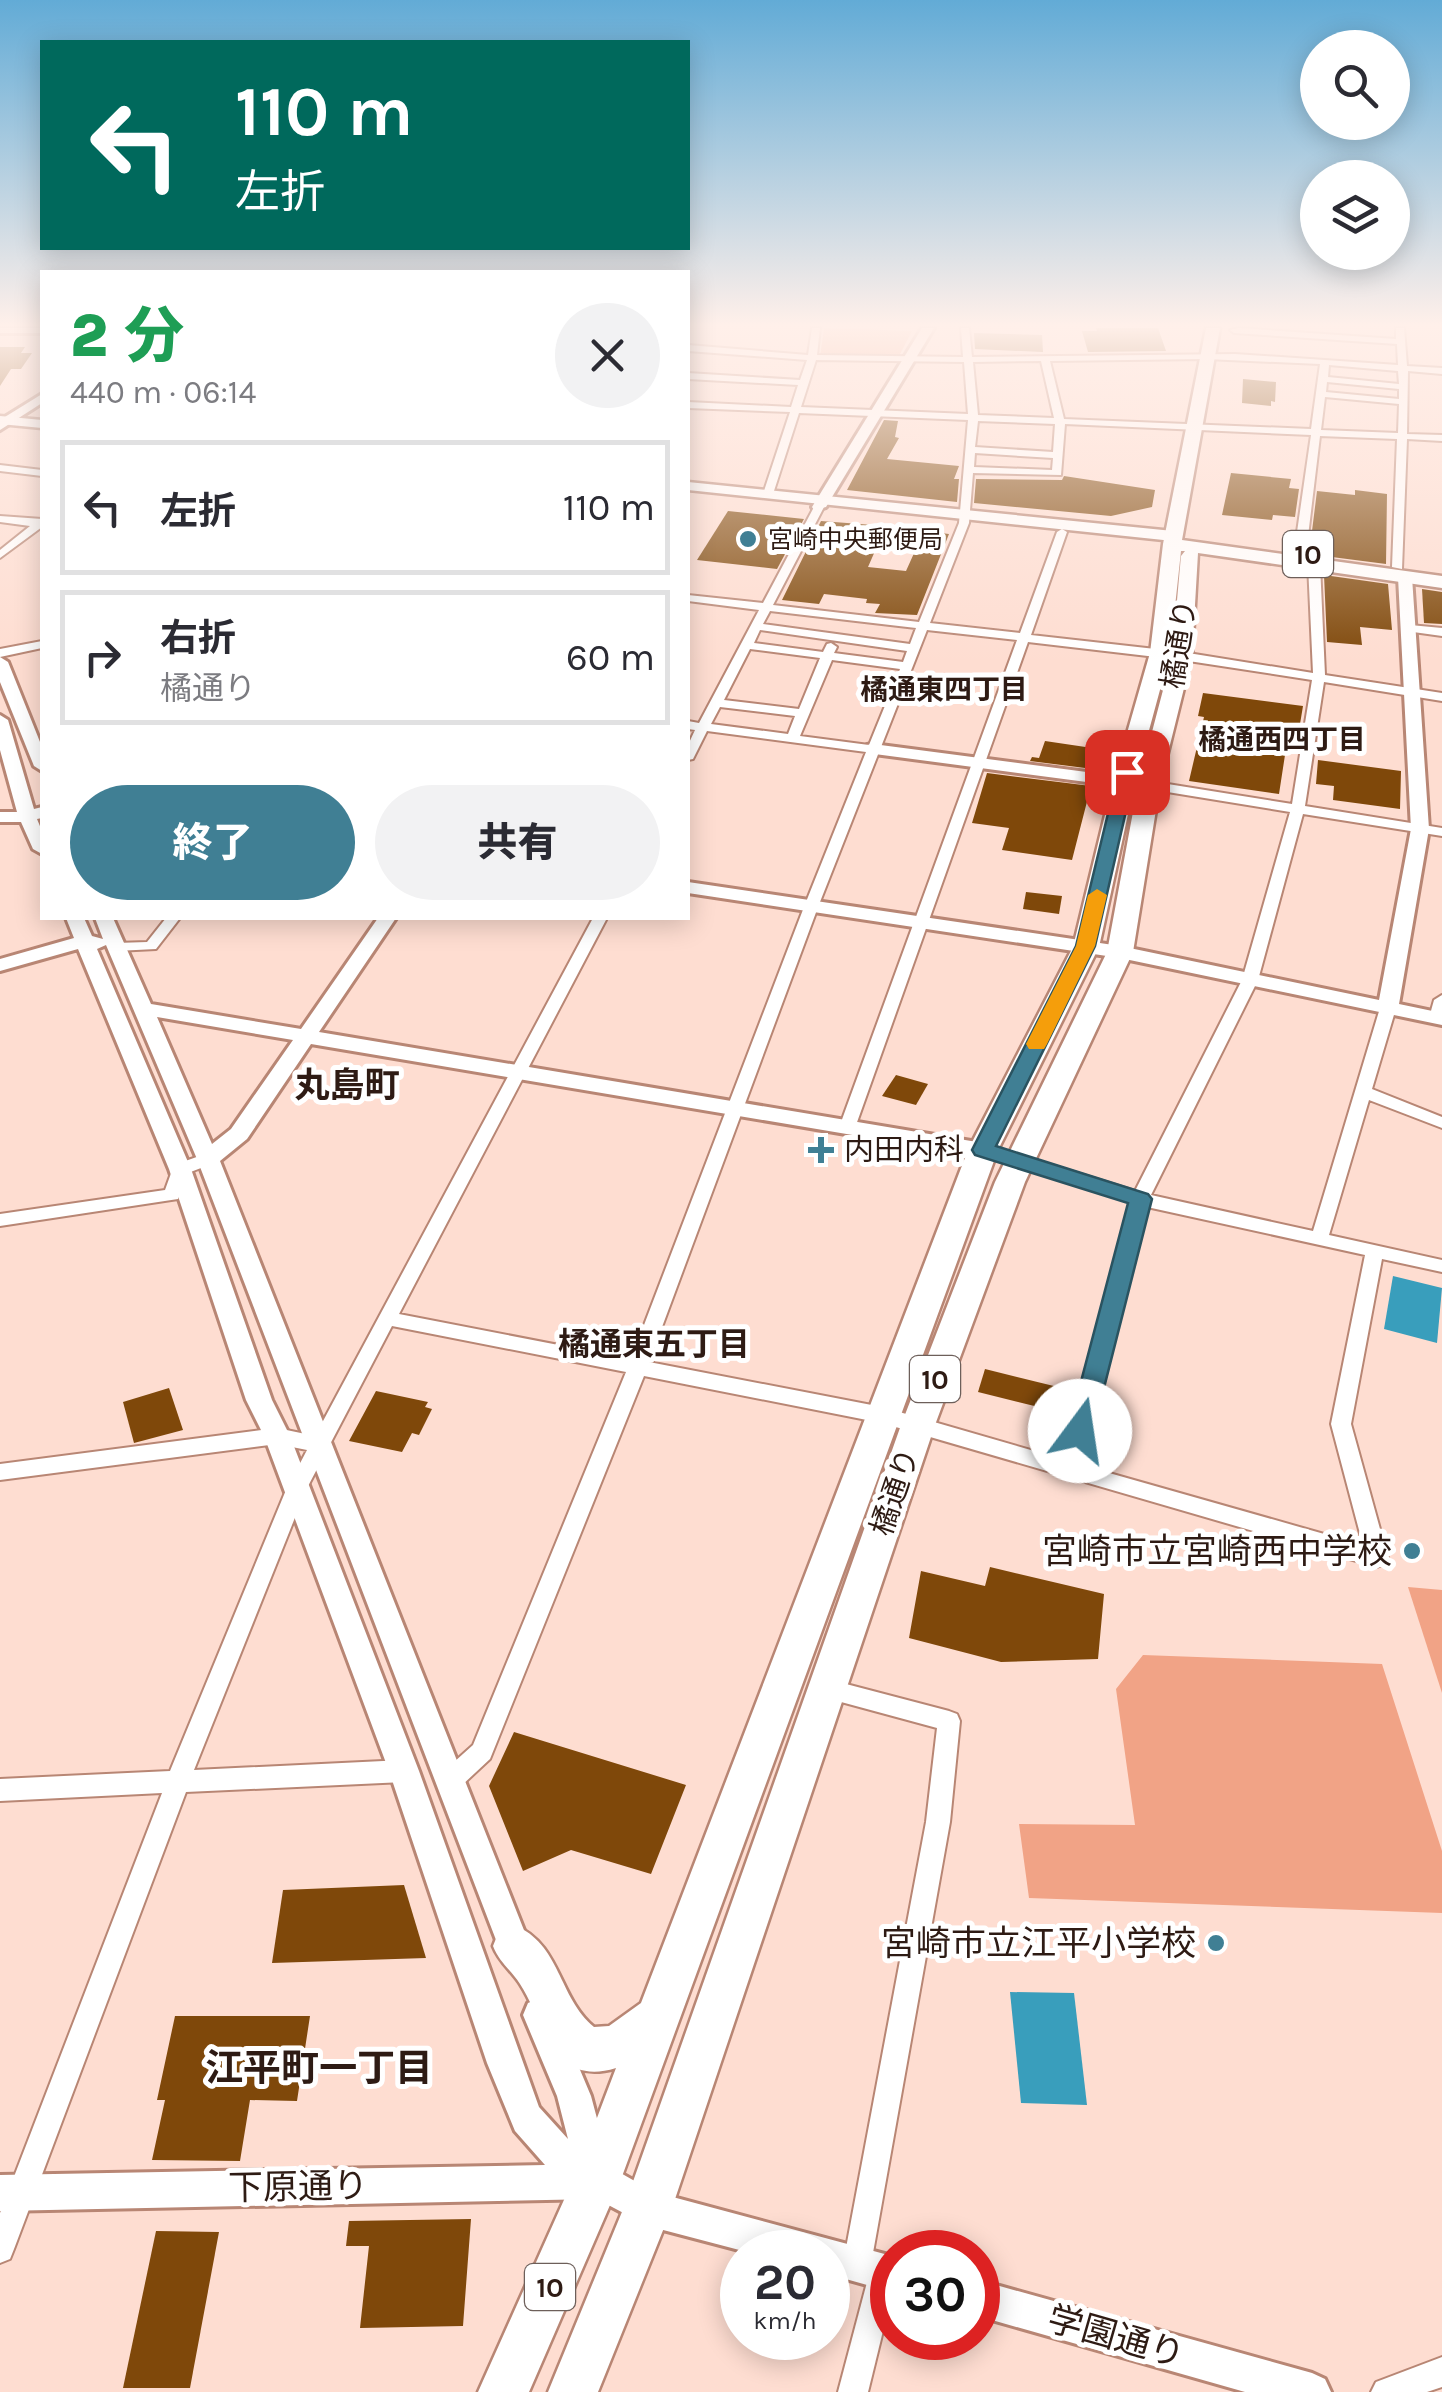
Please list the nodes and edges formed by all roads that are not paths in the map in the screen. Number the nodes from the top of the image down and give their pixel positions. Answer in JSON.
{"nodes":[{"id":1,"x":785,"y":440,"type":"edge"},
{"id":2,"x":859,"y":440,"type":"edge"},
{"id":3,"x":972,"y":440,"type":"edge"},
{"id":4,"x":1026,"y":440,"type":"edge"},
{"id":5,"x":1059,"y":440,"type":"edge"},
{"id":6,"x":1193,"y":440,"type":"edge"},
{"id":7,"x":1212,"y":440,"type":"edge"},
{"id":8,"x":1314,"y":440,"type":"edge"},
{"id":9,"x":1404,"y":440,"type":"edge"},
{"id":10,"x":1210,"y":449,"type":"dead end"},
{"id":11,"x":972,"y":450,"type":"junction"},
{"id":12,"x":1026,"y":453,"type":"junction"},
{"id":13,"x":1058,"y":454,"type":"junction"},
{"id":14,"x":0,"y":468,"type":"edge"},
{"id":15,"x":971,"y":470,"type":"junction"},
{"id":16,"x":1024,"y":472,"type":"junction"},
{"id":17,"x":40,"y":473,"type":"edge"},
{"id":18,"x":690,"y":489,"type":"edge"},
{"id":19,"x":690,"y":489,"type":"edge"},
{"id":20,"x":768,"y":494,"type":"junction"},
{"id":21,"x":820,"y":504,"type":"junction"},
{"id":22,"x":0,"y":518,"type":"edge"},
{"id":23,"x":965,"y":518,"type":"junction"},
{"id":24,"x":40,"y":523,"type":"edge"},
{"id":25,"x":40,"y":525,"type":"edge"},
{"id":26,"x":1062,"y":532,"type":"junction"},
{"id":27,"x":1185,"y":538,"type":"junction"},
{"id":28,"x":0,"y":555,"type":"edge"},
{"id":29,"x":1307,"y":559,"type":"junction"},
{"id":30,"x":1401,"y":572,"type":"junction"},
{"id":31,"x":1442,"y":573,"type":"edge"},
{"id":32,"x":1442,"y":582,"type":"edge"},
{"id":33,"x":690,"y":598,"type":"edge"},
{"id":34,"x":765,"y":607,"type":"junction"},
{"id":35,"x":845,"y":616,"type":"junction"},
{"id":36,"x":755,"y":626,"type":"junction"},
{"id":37,"x":924,"y":626,"type":"junction"},
{"id":38,"x":1410,"y":629,"type":"junction"},
{"id":39,"x":1442,"y":632,"type":"edge"},
{"id":40,"x":836,"y":637,"type":"junction"},
{"id":41,"x":1024,"y":638,"type":"junction"},
{"id":42,"x":746,"y":645,"type":"junction"},
{"id":43,"x":40,"y":646,"type":"edge"},
{"id":44,"x":915,"y":648,"type":"junction"},
{"id":45,"x":0,"y":653,"type":"edge"},
{"id":46,"x":827,"y":655,"type":"junction"},
{"id":47,"x":1171,"y":655,"type":"junction"},
{"id":48,"x":0,"y":662,"type":"edge"},
{"id":49,"x":908,"y":666,"type":"junction"},
{"id":50,"x":1318,"y":678,"type":"junction"},
{"id":51,"x":1414,"y":693,"type":"junction"},
{"id":52,"x":1442,"y":697,"type":"edge"},
{"id":53,"x":715,"y":704,"type":"junction"},
{"id":54,"x":802,"y":712,"type":"junction"},
{"id":55,"x":690,"y":725,"type":"edge"},
{"id":56,"x":703,"y":727,"type":"junction"},
{"id":57,"x":2,"y":731,"type":"edge"},
{"id":58,"x":792,"y":739,"type":"junction"},
{"id":59,"x":873,"y":750,"type":"junction"},
{"id":60,"x":690,"y":752,"type":"edge"},
{"id":61,"x":40,"y":761,"type":"edge"},
{"id":62,"x":979,"y":763,"type":"junction"},
{"id":63,"x":1136,"y":784,"type":"junction"},
{"id":64,"x":0,"y":805,"type":"edge"},
{"id":65,"x":1298,"y":808,"type":"junction"},
{"id":66,"x":34,"y":810,"type":"edge"},
{"id":67,"x":0,"y":818,"type":"edge"},
{"id":68,"x":1420,"y":828,"type":"junction"},
{"id":69,"x":1442,"y":832,"type":"edge"},
{"id":70,"x":40,"y":839,"type":"edge"},
{"id":71,"x":690,"y":888,"type":"edge"},
{"id":72,"x":811,"y":907,"type":"junction"},
{"id":73,"x":105,"y":920,"type":"edge"},
{"id":74,"x":171,"y":920,"type":"edge"},
{"id":75,"x":386,"y":920,"type":"edge"},
{"id":76,"x":599,"y":920,"type":"edge"},
{"id":77,"x":922,"y":922,"type":"junction"},
{"id":78,"x":80,"y":929,"type":"edge"},
{"id":79,"x":1086,"y":946,"type":"junction"},
{"id":80,"x":116,"y":947,"type":"junction"},
{"id":81,"x":1120,"y":952,"type":"junction"},
{"id":82,"x":0,"y":964,"type":"edge"},
{"id":83,"x":1250,"y":980,"type":"junction"},
{"id":84,"x":1388,"y":1008,"type":"junction"},
{"id":85,"x":143,"y":1009,"type":"junction"},
{"id":86,"x":1440,"y":1012,"type":"edge"},
{"id":87,"x":307,"y":1034,"type":"junction"},
{"id":88,"x":517,"y":1070,"type":"junction"},
{"id":89,"x":1363,"y":1091,"type":"junction"},
{"id":90,"x":734,"y":1107,"type":"junction"},
{"id":91,"x":1442,"y":1123,"type":"edge"},
{"id":92,"x":848,"y":1125,"type":"junction"},
{"id":93,"x":983,"y":1150,"type":"junction"},
{"id":94,"x":208,"y":1159,"type":"junction"},
{"id":95,"x":1018,"y":1160,"type":"junction"},
{"id":96,"x":180,"y":1168,"type":"junction"},
{"id":97,"x":1140,"y":1199,"type":"junction"},
{"id":98,"x":0,"y":1220,"type":"edge"},
{"id":99,"x":1320,"y":1236,"type":"junction"},
{"id":100,"x":1375,"y":1250,"type":"junction"},
{"id":101,"x":1442,"y":1266,"type":"edge"},
{"id":102,"x":385,"y":1318,"type":"junction"},
{"id":103,"x":637,"y":1368,"type":"junction"},
{"id":104,"x":882,"y":1415,"type":"junction"},
{"id":105,"x":918,"y":1426,"type":"junction"},
{"id":106,"x":277,"y":1436,"type":"junction"},
{"id":107,"x":318,"y":1444,"type":"junction"},
{"id":108,"x":1070,"y":1470,"type":"junction"},
{"id":109,"x":0,"y":1472,"type":"edge"},
{"id":110,"x":296,"y":1490,"type":"junction"},
{"id":111,"x":827,"y":1688,"type":"junction"},
{"id":112,"x":404,"y":1771,"type":"junction"},
{"id":113,"x":452,"y":1779,"type":"junction"},
{"id":114,"x":178,"y":1781,"type":"junction"},
{"id":115,"x":0,"y":1790,"type":"edge"},
{"id":116,"x":514,"y":1946,"type":"junction"},
{"id":117,"x":658,"y":2016,"type":"junction"},
{"id":118,"x":596,"y":2182,"type":"junction"},
{"id":119,"x":10,"y":2193,"type":"edge"},
{"id":120,"x":648,"y":2208,"type":"junction"},
{"id":121,"x":730,"y":2230,"type":"edge"},
{"id":122,"x":0,"y":2249,"type":"edge"},
{"id":123,"x":865,"y":2266,"type":"edge"},
{"id":124,"x":1000,"y":2304,"type":"edge"},
{"id":125,"x":1442,"y":2372,"type":"edge"},
{"id":126,"x":503,"y":2392,"type":"edge"},
{"id":127,"x":573,"y":2392,"type":"edge"},
{"id":128,"x":853,"y":2392,"type":"edge"},
{"id":129,"x":1312,"y":2392,"type":"edge"},
{"id":130,"x":1386,"y":2392,"type":"edge"}],
"edges":[{"from":1,"to":20,"type":"street"},
{"from":2,"to":21,"type":"street"},
{"from":3,"to":11,"type":"street"},
{"from":4,"to":12,"type":"street"},
{"from":5,"to":13,"type":"street"},
{"from":6,"to":27,"type":"highway","name":"橘通り"},
{"from":7,"to":10,"type":"highway"},
{"from":8,"to":29,"type":"street"},
{"from":9,"to":30,"type":"street"},
{"from":11,"to":12,"type":"street"},
{"from":11,"to":15,"type":"street"},
{"from":12,"to":13,"type":"street"},
{"from":12,"to":16,"type":"street"},
{"from":13,"to":16,"type":"street"},
{"from":14,"to":17,"type":"street"},
{"from":15,"to":16,"type":"street"},
{"from":15,"to":23,"type":"street"},
{"from":18,"to":20,"type":"main road"},
{"from":19,"to":21,"type":"main road"},
{"from":20,"to":21,"type":"main road"},
{"from":21,"to":23,"type":"main road"},
{"from":21,"to":34,"type":"street"},
{"from":22,"to":24,"type":"street"},
{"from":23,"to":26,"type":"main road"},
{"from":23,"to":27,"type":"main road"},
{"from":23,"to":37,"type":"street"},
{"from":25,"to":28,"type":"street"},
{"from":26,"to":27,"type":"main road"},
{"from":26,"to":41,"type":"street"},
{"from":27,"to":29,"type":"highway","number":"10"},
{"from":27,"to":47,"type":"highway","name":"橘通り","number":"10"},
{"from":29,"to":30,"type":"highway","number":"10"},
{"from":29,"to":50,"type":"street"},
{"from":30,"to":31,"type":"highway","number":"10"},
{"from":30,"to":32,"type":"highway","number":"10"},
{"from":30,"to":38,"type":"street"},
{"from":33,"to":34,"type":"street"},
{"from":34,"to":35,"type":"street"},
{"from":34,"to":36,"type":"street"},
{"from":35,"to":37,"type":"street"},
{"from":35,"to":40,"type":"street"},
{"from":36,"to":40,"type":"street"},
{"from":36,"to":42,"type":"street"},
{"from":37,"to":41,"type":"street"},
{"from":37,"to":44,"type":"street"},
{"from":38,"to":39,"type":"street"},
{"from":38,"to":51,"type":"street"},
{"from":40,"to":44,"type":"street"},
{"from":40,"to":46,"type":"street"},
{"from":41,"to":47,"type":"street"},
{"from":41,"to":62,"type":"street"},
{"from":42,"to":46,"type":"street"},
{"from":42,"to":53,"type":"street"},
{"from":43,"to":45,"type":"street"},
{"from":44,"to":49,"type":"street"},
{"from":46,"to":49,"type":"street"},
{"from":46,"to":54,"type":"street"},
{"from":47,"to":50,"type":"street"},
{"from":47,"to":63,"type":"highway","name":"橘通り","number":"10"},
{"from":48,"to":61,"type":"street"},
{"from":49,"to":59,"type":"street"},
{"from":50,"to":51,"type":"street"},
{"from":50,"to":65,"type":"street"},
{"from":51,"to":52,"type":"street"},
{"from":51,"to":68,"type":"street"},
{"from":53,"to":54,"type":"street"},
{"from":53,"to":56,"type":"street"},
{"from":54,"to":58,"type":"street"},
{"from":55,"to":56,"type":"street"},
{"from":56,"to":58,"type":"street"},
{"from":56,"to":60,"type":"street"},
{"from":57,"to":66,"type":"street"},
{"from":58,"to":59,"type":"street"},
{"from":59,"to":62,"type":"street"},
{"from":59,"to":72,"type":"street"},
{"from":62,"to":63,"type":"street"},
{"from":62,"to":77,"type":"street"},
{"from":63,"to":65,"type":"street"},
{"from":63,"to":79,"type":"highway","name":"橘通り","number":"10"},
{"from":63,"to":81,"type":"highway","name":"橘通り","number":"10"},
{"from":64,"to":66,"type":"street"},
{"from":65,"to":68,"type":"street"},
{"from":65,"to":83,"type":"street"},
{"from":66,"to":67,"type":"street"},
{"from":66,"to":70,"type":"street"},
{"from":68,"to":69,"type":"street"},
{"from":68,"to":84,"type":"street"},
{"from":71,"to":72,"type":"street"},
{"from":72,"to":77,"type":"street"},
{"from":72,"to":90,"type":"street"},
{"from":73,"to":80,"type":"street"},
{"from":74,"to":80,"type":"street"},
{"from":75,"to":87,"type":"street"},
{"from":76,"to":88,"type":"street"},
{"from":77,"to":79,"type":"street"},
{"from":77,"to":92,"type":"street"},
{"from":78,"to":80,"type":"street"},
{"from":78,"to":82,"type":"street"},
{"from":78,"to":96,"type":"street"},
{"from":79,"to":81,"type":"street"},
{"from":79,"to":93,"type":"highway","name":"橘通り","number":"10"},
{"from":80,"to":85,"type":"street"},
{"from":81,"to":83,"type":"street"},
{"from":81,"to":95,"type":"highway","name":"橘通り","number":"10"},
{"from":83,"to":84,"type":"street"},
{"from":83,"to":97,"type":"street"},
{"from":84,"to":86,"type":"street"},
{"from":84,"to":89,"type":"street"},
{"from":85,"to":87,"type":"street"},
{"from":85,"to":94,"type":"street"},
{"from":87,"to":88,"type":"street"},
{"from":87,"to":94,"type":"street"},
{"from":88,"to":90,"type":"street"},
{"from":88,"to":102,"type":"street"},
{"from":89,"to":91,"type":"street"},
{"from":89,"to":99,"type":"street"},
{"from":90,"to":92,"type":"street"},
{"from":90,"to":103,"type":"street"},
{"from":92,"to":93,"type":"street"},
{"from":93,"to":95,"type":"street"},
{"from":93,"to":104,"type":"highway","name":"橘通り","number":"10"},
{"from":94,"to":96,"type":"street"},
{"from":94,"to":107,"type":"street"},
{"from":95,"to":97,"type":"street"},
{"from":95,"to":105,"type":"highway","name":"橘通り","number":"10"},
{"from":96,"to":98,"type":"street"},
{"from":96,"to":106,"type":"street"},
{"from":97,"to":99,"type":"street"},
{"from":97,"to":108,"type":"street"},
{"from":99,"to":100,"type":"street"},
{"from":100,"to":101,"type":"street"},
{"from":100,"to":108,"type":"street"},
{"from":102,"to":103,"type":"street"},
{"from":102,"to":107,"type":"street"},
{"from":103,"to":104,"type":"street"},
{"from":103,"to":113,"type":"street"},
{"from":104,"to":105,"type":"street"},
{"from":104,"to":117,"type":"highway","name":"橘通り","number":"10"},
{"from":105,"to":108,"type":"street"},
{"from":105,"to":111,"type":"highway","name":"橘通り","number":"10"},
{"from":106,"to":107,"type":"street"},
{"from":106,"to":109,"type":"street"},
{"from":106,"to":110,"type":"street"},
{"from":107,"to":110,"type":"street"},
{"from":107,"to":113,"type":"street"},
{"from":110,"to":112,"type":"street"},
{"from":110,"to":114,"type":"street"},
{"from":111,"to":120,"type":"highway","name":"橘通り","number":"10"},
{"from":111,"to":123,"type":"street"},
{"from":112,"to":114,"type":"street"},
{"from":112,"to":118,"type":"street"},
{"from":113,"to":116,"type":"street"},
{"from":114,"to":115,"type":"street"},
{"from":114,"to":119,"type":"street"},
{"from":116,"to":117,"type":"highway"},
{"from":116,"to":118,"type":"street"},
{"from":117,"to":118,"type":"highway","name":"橘通り","number":"10"},
{"from":118,"to":119,"type":"street","name":"下原通り"},
{"from":118,"to":120,"type":"street"},
{"from":118,"to":126,"type":"highway","number":"10"},
{"from":119,"to":122,"type":"street"},
{"from":120,"to":121,"type":"street"},
{"from":120,"to":127,"type":"highway","number":"10"},
{"from":123,"to":128,"type":"street"},
{"from":124,"to":129,"type":"street","name":"学園通り"},
{"from":125,"to":130,"type":"street"}]}
